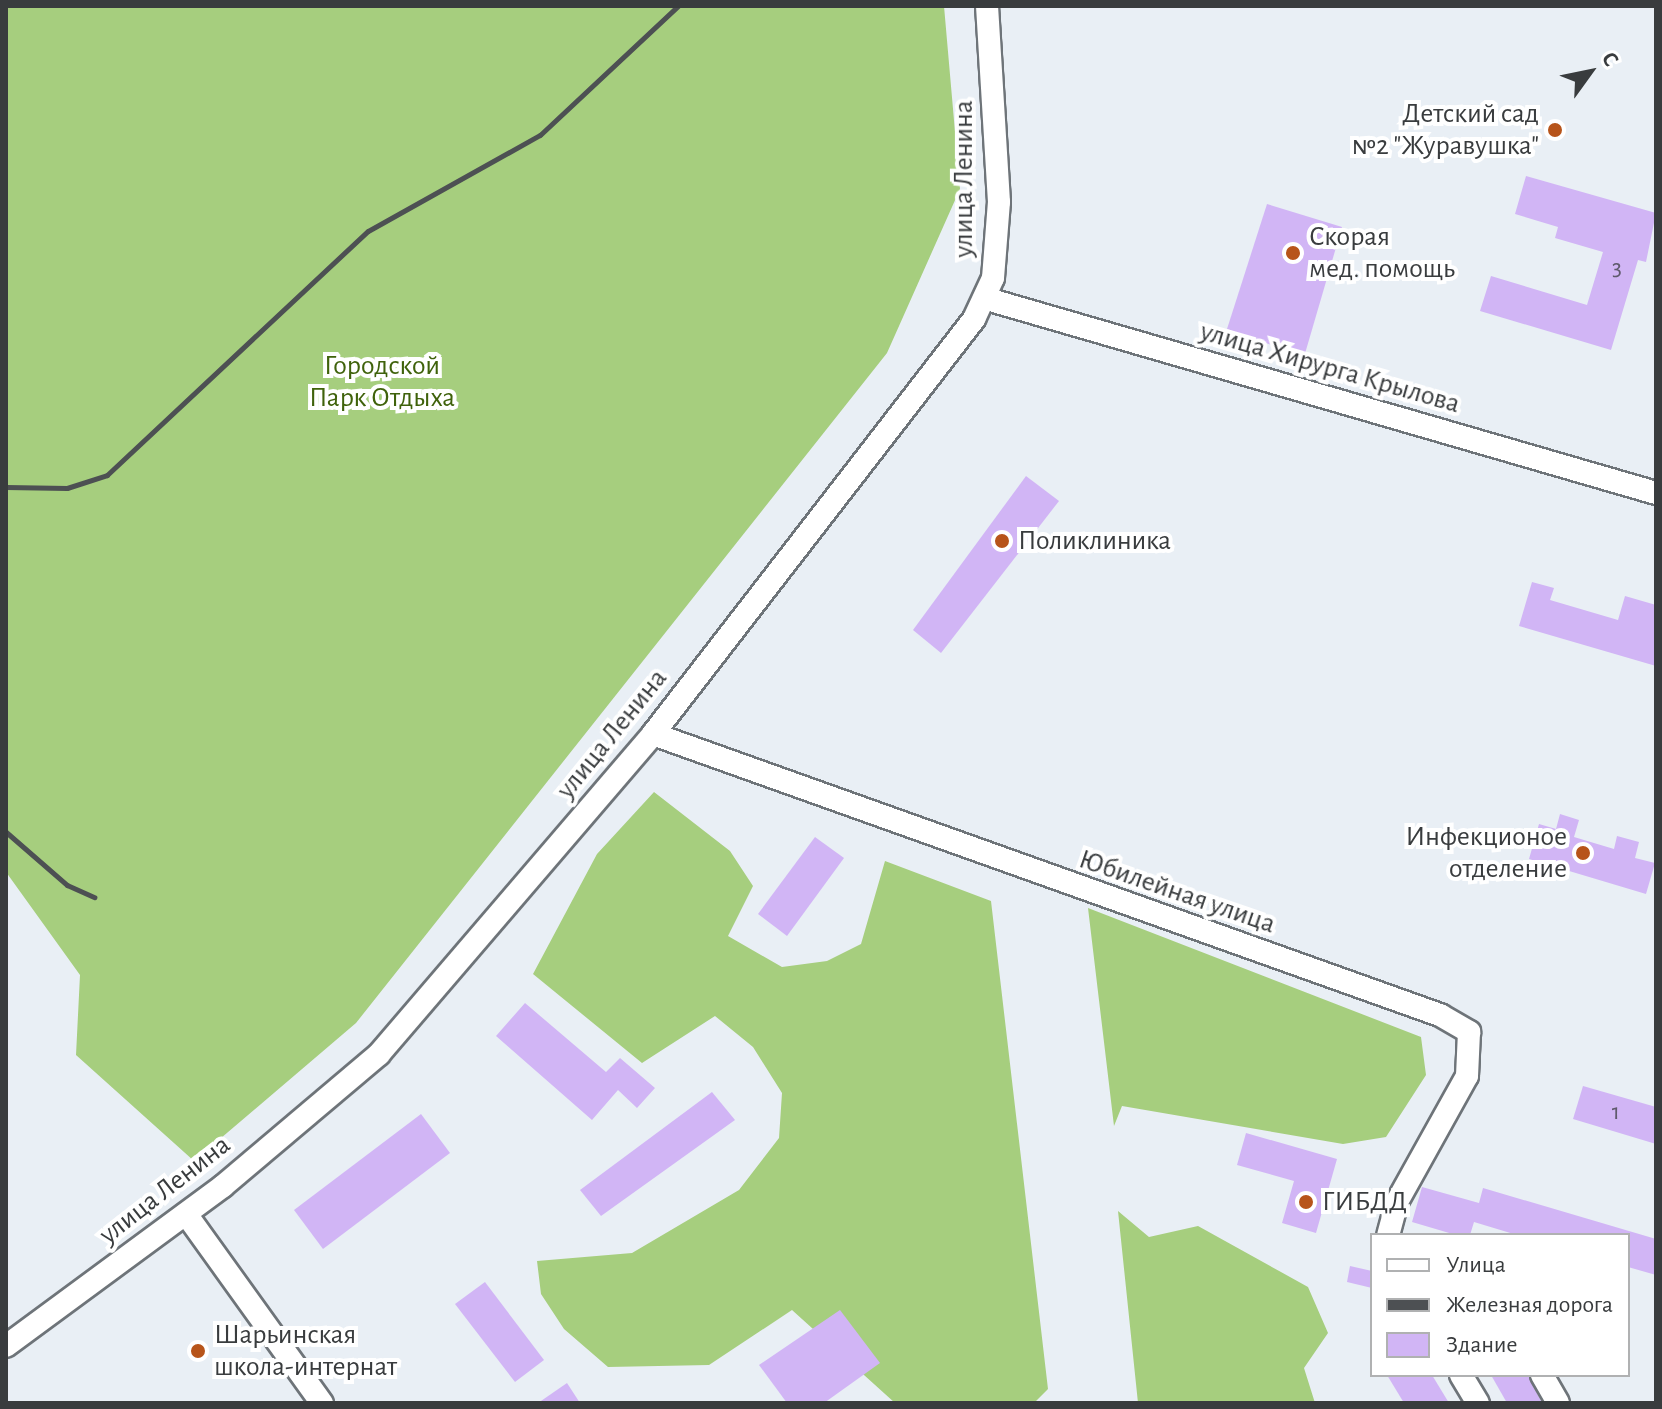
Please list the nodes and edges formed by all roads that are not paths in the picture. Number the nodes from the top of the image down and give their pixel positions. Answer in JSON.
{"nodes":[{"id":1,"x":987,"y":6,"type":"edge"},
{"id":2,"x":987,"y":299,"type":"junction"},
{"id":3,"x":1656,"y":493,"type":"edge"},
{"id":4,"x":653,"y":734,"type":"junction"},
{"id":5,"x":186,"y":1214,"type":"junction"},
{"id":6,"x":1389,"y":1233,"type":"edge"},
{"id":7,"x":6,"y":1346,"type":"edge"},
{"id":8,"x":1462,"y":1377,"type":"edge"},
{"id":9,"x":1543,"y":1377,"type":"edge"},
{"id":10,"x":322,"y":1403,"type":"edge"},
{"id":11,"x":1478,"y":1403,"type":"edge"},
{"id":12,"x":1558,"y":1403,"type":"edge"}],
"edges":[{"from":1,"to":2,"type":"street","name":"улица Ленина"},
{"from":2,"to":3,"type":"street","name":"улица Хирурга Крылова"},
{"from":2,"to":4,"type":"street","name":"улица Ленина"},
{"from":4,"to":5,"type":"street","name":"улица Ленина"},
{"from":4,"to":6,"type":"street","name":"Юбилейная улица"},
{"from":5,"to":7,"type":"street","name":"улица Ленина"},
{"from":5,"to":10,"type":"street"},
{"from":8,"to":11,"type":"street"},
{"from":9,"to":12,"type":"street"}]}
